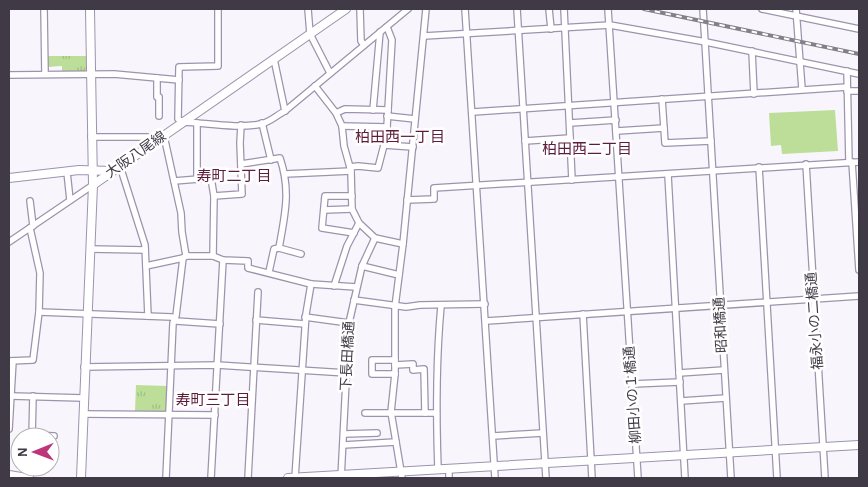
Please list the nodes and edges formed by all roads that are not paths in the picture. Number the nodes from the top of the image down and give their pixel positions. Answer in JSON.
{"nodes":[{"id":1,"x":44,"y":9,"type":"edge"},
{"id":2,"x":90,"y":9,"type":"edge"},
{"id":3,"x":218,"y":9,"type":"edge"},
{"id":4,"x":308,"y":9,"type":"edge"},
{"id":5,"x":346,"y":9,"type":"edge"},
{"id":6,"x":360,"y":9,"type":"edge"},
{"id":7,"x":408,"y":9,"type":"edge"},
{"id":8,"x":426,"y":9,"type":"edge"},
{"id":9,"x":465,"y":9,"type":"edge"},
{"id":10,"x":517,"y":9,"type":"edge"},
{"id":11,"x":549,"y":9,"type":"edge"},
{"id":12,"x":564,"y":9,"type":"edge"},
{"id":13,"x":608,"y":9,"type":"edge"},
{"id":14,"x":703,"y":9,"type":"edge"},
{"id":15,"x":762,"y":9,"type":"edge"},
{"id":16,"x":796,"y":9,"type":"edge"},
{"id":17,"x":797,"y":16,"type":"junction"},
{"id":18,"x":610,"y":25,"type":"junction"},
{"id":19,"x":386,"y":27,"type":"junction"},
{"id":20,"x":565,"y":28,"type":"junction"},
{"id":21,"x":550,"y":29,"type":"junction"},
{"id":22,"x":859,"y":30,"type":"edge"},
{"id":23,"x":518,"y":31,"type":"junction"},
{"id":24,"x":380,"y":32,"type":"junction"},
{"id":25,"x":468,"y":33,"type":"junction"},
{"id":26,"x":310,"y":34,"type":"junction"},
{"id":27,"x":424,"y":36,"type":"junction"},
{"id":28,"x":706,"y":42,"type":"junction"},
{"id":29,"x":364,"y":45,"type":"junction"},
{"id":30,"x":752,"y":51,"type":"junction"},
{"id":31,"x":274,"y":59,"type":"junction"},
{"id":32,"x":799,"y":61,"type":"junction"},
{"id":33,"x":847,"y":71,"type":"junction"},
{"id":34,"x":330,"y":73,"type":"junction"},
{"id":35,"x":45,"y":74,"type":"junction"},
{"id":36,"x":90,"y":74,"type":"junction"},
{"id":37,"x":859,"y":74,"type":"edge"},
{"id":38,"x":9,"y":75,"type":"edge"},
{"id":39,"x":157,"y":78,"type":"junction"},
{"id":40,"x":179,"y":80,"type":"junction"},
{"id":41,"x":315,"y":86,"type":"junction"},
{"id":42,"x":802,"y":89,"type":"junction"},
{"id":43,"x":847,"y":89,"type":"junction"},
{"id":44,"x":859,"y":90,"type":"edge"},
{"id":45,"x":754,"y":94,"type":"junction"},
{"id":46,"x":708,"y":96,"type":"junction"},
{"id":47,"x":662,"y":99,"type":"junction"},
{"id":48,"x":615,"y":101,"type":"junction"},
{"id":49,"x":569,"y":105,"type":"junction"},
{"id":50,"x":522,"y":108,"type":"junction"},
{"id":51,"x":285,"y":110,"type":"junction"},
{"id":52,"x":372,"y":110,"type":"junction"},
{"id":53,"x":472,"y":112,"type":"junction"},
{"id":54,"x":336,"y":113,"type":"junction"},
{"id":55,"x":387,"y":113,"type":"junction"},
{"id":56,"x":159,"y":116,"type":"dead end"},
{"id":57,"x":415,"y":119,"type":"junction"},
{"id":58,"x":616,"y":120,"type":"junction"},
{"id":59,"x":183,"y":122,"type":"junction"},
{"id":60,"x":197,"y":123,"type":"junction"},
{"id":61,"x":570,"y":123,"type":"junction"},
{"id":62,"x":262,"y":124,"type":"junction"},
{"id":63,"x":241,"y":125,"type":"junction"},
{"id":64,"x":342,"y":126,"type":"junction"},
{"id":65,"x":387,"y":127,"type":"junction"},
{"id":66,"x":664,"y":128,"type":"junction"},
{"id":67,"x":617,"y":131,"type":"junction"},
{"id":68,"x":164,"y":136,"type":"junction"},
{"id":69,"x":91,"y":137,"type":"junction"},
{"id":70,"x":570,"y":138,"type":"junction"},
{"id":71,"x":525,"y":141,"type":"junction"},
{"id":72,"x":711,"y":141,"type":"junction"},
{"id":73,"x":154,"y":143,"type":"junction"},
{"id":74,"x":386,"y":145,"type":"junction"},
{"id":75,"x":413,"y":147,"type":"junction"},
{"id":76,"x":271,"y":160,"type":"junction"},
{"id":77,"x":854,"y":162,"type":"edge"},
{"id":78,"x":241,"y":164,"type":"junction"},
{"id":79,"x":806,"y":164,"type":"junction"},
{"id":80,"x":760,"y":167,"type":"junction"},
{"id":81,"x":117,"y":168,"type":"junction"},
{"id":82,"x":351,"y":169,"type":"junction"},
{"id":83,"x":92,"y":171,"type":"junction"},
{"id":84,"x":713,"y":171,"type":"junction"},
{"id":85,"x":67,"y":172,"type":"junction"},
{"id":86,"x":285,"y":174,"type":"junction"},
{"id":87,"x":668,"y":174,"type":"junction"},
{"id":88,"x":619,"y":177,"type":"junction"},
{"id":89,"x":9,"y":178,"type":"edge"},
{"id":90,"x":197,"y":179,"type":"junction"},
{"id":91,"x":572,"y":180,"type":"junction"},
{"id":92,"x":174,"y":181,"type":"junction"},
{"id":93,"x":527,"y":183,"type":"junction"},
{"id":94,"x":92,"y":185,"type":"junction"},
{"id":95,"x":477,"y":186,"type":"junction"},
{"id":96,"x":214,"y":196,"type":"junction"},
{"id":97,"x":352,"y":196,"type":"junction"},
{"id":98,"x":70,"y":200,"type":"junction"},
{"id":99,"x":407,"y":200,"type":"junction"},
{"id":100,"x":30,"y":201,"type":"dead end"},
{"id":101,"x":352,"y":209,"type":"junction"},
{"id":102,"x":324,"y":210,"type":"junction"},
{"id":103,"x":359,"y":223,"type":"junction"},
{"id":104,"x":31,"y":227,"type":"junction"},
{"id":105,"x":354,"y":233,"type":"junction"},
{"id":106,"x":375,"y":238,"type":"junction"},
{"id":107,"x":9,"y":242,"type":"edge"},
{"id":108,"x":403,"y":244,"type":"junction"},
{"id":109,"x":858,"y":244,"type":"edge"},
{"id":110,"x":279,"y":248,"type":"junction"},
{"id":111,"x":90,"y":250,"type":"junction"},
{"id":112,"x":145,"y":250,"type":"junction"},
{"id":113,"x":301,"y":254,"type":"dead end"},
{"id":114,"x":213,"y":256,"type":"junction"},
{"id":115,"x":185,"y":257,"type":"junction"},
{"id":116,"x":223,"y":260,"type":"junction"},
{"id":117,"x":146,"y":266,"type":"junction"},
{"id":118,"x":362,"y":266,"type":"junction"},
{"id":119,"x":859,"y":270,"type":"edge"},
{"id":120,"x":269,"y":272,"type":"junction"},
{"id":121,"x":399,"y":276,"type":"junction"},
{"id":122,"x":311,"y":284,"type":"junction"},
{"id":123,"x":334,"y":286,"type":"junction"},
{"id":124,"x":356,"y":287,"type":"junction"},
{"id":125,"x":258,"y":292,"type":"dead end"},
{"id":126,"x":859,"y":296,"type":"edge"},
{"id":127,"x":814,"y":298,"type":"junction"},
{"id":128,"x":354,"y":300,"type":"junction"},
{"id":129,"x":768,"y":302,"type":"junction"},
{"id":130,"x":485,"y":304,"type":"junction"},
{"id":131,"x":720,"y":305,"type":"junction"},
{"id":132,"x":440,"y":306,"type":"junction"},
{"id":133,"x":395,"y":307,"type":"junction"},
{"id":134,"x":675,"y":308,"type":"junction"},
{"id":135,"x":627,"y":311,"type":"junction"},
{"id":136,"x":40,"y":312,"type":"junction"},
{"id":137,"x":86,"y":314,"type":"junction"},
{"id":138,"x":583,"y":314,"type":"junction"},
{"id":139,"x":148,"y":316,"type":"junction"},
{"id":140,"x":536,"y":317,"type":"junction"},
{"id":141,"x":174,"y":319,"type":"junction"},
{"id":142,"x":256,"y":320,"type":"junction"},
{"id":143,"x":305,"y":321,"type":"junction"},
{"id":144,"x":486,"y":321,"type":"junction"},
{"id":145,"x":348,"y":323,"type":"junction"},
{"id":146,"x":220,"y":324,"type":"junction"},
{"id":147,"x":11,"y":361,"type":"edge"},
{"id":148,"x":395,"y":362,"type":"junction"},
{"id":149,"x":217,"y":365,"type":"junction"},
{"id":150,"x":171,"y":366,"type":"junction"},
{"id":151,"x":84,"y":367,"type":"junction"},
{"id":152,"x":254,"y":368,"type":"junction"},
{"id":153,"x":724,"y":370,"type":"junction"},
{"id":154,"x":302,"y":371,"type":"junction"},
{"id":155,"x":347,"y":373,"type":"junction"},
{"id":156,"x":679,"y":373,"type":"junction"},
{"id":157,"x":395,"y":374,"type":"junction"},
{"id":158,"x":680,"y":382,"type":"junction"},
{"id":159,"x":632,"y":384,"type":"junction"},
{"id":160,"x":11,"y":396,"type":"junction"},
{"id":161,"x":33,"y":396,"type":"junction"},
{"id":162,"x":83,"y":398,"type":"junction"},
{"id":163,"x":726,"y":398,"type":"junction"},
{"id":164,"x":681,"y":401,"type":"junction"},
{"id":165,"x":391,"y":412,"type":"junction"},
{"id":166,"x":365,"y":413,"type":"dead end"},
{"id":167,"x":424,"y":413,"type":"junction"},
{"id":168,"x":436,"y":413,"type":"junction"},
{"id":169,"x":83,"y":414,"type":"junction"},
{"id":170,"x":169,"y":415,"type":"junction"},
{"id":171,"x":214,"y":415,"type":"junction"},
{"id":172,"x":32,"y":427,"type":"edge"},
{"id":173,"x":9,"y":429,"type":"edge"},
{"id":174,"x":377,"y":433,"type":"dead end"},
{"id":175,"x":543,"y":433,"type":"junction"},
{"id":176,"x":344,"y":434,"type":"junction"},
{"id":177,"x":492,"y":436,"type":"junction"},
{"id":178,"x":396,"y":442,"type":"junction"},
{"id":179,"x":343,"y":445,"type":"junction"},
{"id":180,"x":859,"y":446,"type":"edge"},
{"id":181,"x":823,"y":448,"type":"junction"},
{"id":182,"x":776,"y":451,"type":"junction"},
{"id":183,"x":729,"y":454,"type":"junction"},
{"id":184,"x":684,"y":456,"type":"junction"},
{"id":185,"x":637,"y":459,"type":"junction"},
{"id":186,"x":591,"y":462,"type":"junction"},
{"id":187,"x":545,"y":464,"type":"junction"},
{"id":188,"x":494,"y":466,"type":"junction"},
{"id":189,"x":449,"y":468,"type":"junction"},
{"id":190,"x":438,"y":469,"type":"junction"},
{"id":191,"x":401,"y":474,"type":"edge"},
{"id":192,"x":9,"y":476,"type":"edge"},
{"id":193,"x":341,"y":476,"type":"edge"},
{"id":194,"x":29,"y":478,"type":"edge"},
{"id":195,"x":81,"y":478,"type":"edge"},
{"id":196,"x":166,"y":478,"type":"edge"},
{"id":197,"x":211,"y":478,"type":"edge"},
{"id":198,"x":248,"y":478,"type":"edge"},
{"id":199,"x":288,"y":478,"type":"edge"},
{"id":200,"x":295,"y":478,"type":"edge"},
{"id":201,"x":449,"y":478,"type":"edge"},
{"id":202,"x":495,"y":478,"type":"edge"},
{"id":203,"x":546,"y":478,"type":"edge"},
{"id":204,"x":592,"y":478,"type":"edge"},
{"id":205,"x":638,"y":478,"type":"edge"},
{"id":206,"x":685,"y":478,"type":"edge"},
{"id":207,"x":731,"y":478,"type":"edge"},
{"id":208,"x":777,"y":478,"type":"edge"},
{"id":209,"x":825,"y":478,"type":"edge"}],
"edges":[{"from":1,"to":35,"type":"street"},
{"from":2,"to":36,"type":"street"},
{"from":3,"to":40,"type":"street"},
{"from":4,"to":26,"type":"street"},
{"from":5,"to":26,"type":"street","name":"大阪八尾線"},
{"from":6,"to":29,"type":"street"},
{"from":7,"to":19,"type":"street"},
{"from":8,"to":27,"type":"street"},
{"from":9,"to":25,"type":"street"},
{"from":10,"to":23,"type":"street"},
{"from":11,"to":21,"type":"street"},
{"from":12,"to":20,"type":"street"},
{"from":13,"to":18,"type":"street","name":"柳田小の１橋通"},
{"from":14,"to":28,"type":"street","name":"昭和橋通"},
{"from":15,"to":17,"type":"street"},
{"from":16,"to":17,"type":"street"},
{"from":17,"to":22,"type":"street"},
{"from":17,"to":32,"type":"street"},
{"from":18,"to":20,"type":"street"},
{"from":18,"to":28,"type":"street"},
{"from":18,"to":48,"type":"street","name":"柳田小の１橋通"},
{"from":19,"to":24,"type":"street"},
{"from":19,"to":55,"type":"street"},
{"from":20,"to":21,"type":"street"},
{"from":20,"to":49,"type":"street"},
{"from":21,"to":23,"type":"street"},
{"from":23,"to":25,"type":"street"},
{"from":23,"to":50,"type":"street"},
{"from":24,"to":29,"type":"street"},
{"from":24,"to":52,"type":"street"},
{"from":25,"to":27,"type":"street"},
{"from":25,"to":53,"type":"street"},
{"from":26,"to":31,"type":"street","name":"大阪八尾線"},
{"from":26,"to":34,"type":"street"},
{"from":27,"to":57,"type":"street"},
{"from":28,"to":30,"type":"street"},
{"from":28,"to":46,"type":"street","name":"昭和橋通"},
{"from":29,"to":34,"type":"street"},
{"from":30,"to":32,"type":"street"},
{"from":30,"to":45,"type":"street"},
{"from":31,"to":51,"type":"street"},
{"from":31,"to":59,"type":"street","name":"大阪八尾線"},
{"from":32,"to":33,"type":"street"},
{"from":32,"to":42,"type":"street"},
{"from":33,"to":37,"type":"street"},
{"from":33,"to":43,"type":"street"},
{"from":34,"to":41,"type":"street"},
{"from":35,"to":36,"type":"street"},
{"from":35,"to":38,"type":"street"},
{"from":36,"to":39,"type":"street"},
{"from":36,"to":69,"type":"street"},
{"from":39,"to":40,"type":"street"},
{"from":39,"to":56,"type":"street"},
{"from":40,"to":59,"type":"street"},
{"from":41,"to":51,"type":"street"},
{"from":41,"to":54,"type":"street"},
{"from":42,"to":43,"type":"street"},
{"from":42,"to":45,"type":"street"},
{"from":43,"to":44,"type":"street"},
{"from":43,"to":77,"type":"street"},
{"from":45,"to":46,"type":"street"},
{"from":46,"to":47,"type":"street"},
{"from":46,"to":72,"type":"street","name":"昭和橋通"},
{"from":47,"to":48,"type":"street"},
{"from":47,"to":66,"type":"street"},
{"from":48,"to":49,"type":"street"},
{"from":48,"to":58,"type":"street","name":"柳田小の１橋通"},
{"from":49,"to":50,"type":"street"},
{"from":49,"to":61,"type":"street"},
{"from":50,"to":53,"type":"street"},
{"from":50,"to":71,"type":"street"},
{"from":51,"to":62,"type":"street"},
{"from":52,"to":54,"type":"street"},
{"from":52,"to":55,"type":"street"},
{"from":53,"to":95,"type":"street"},
{"from":54,"to":64,"type":"street"},
{"from":55,"to":57,"type":"street"},
{"from":55,"to":65,"type":"street"},
{"from":57,"to":75,"type":"street"},
{"from":58,"to":61,"type":"street"},
{"from":58,"to":67,"type":"street","name":"柳田小の１橋通"},
{"from":59,"to":60,"type":"street"},
{"from":59,"to":68,"type":"street","name":"大阪八尾線"},
{"from":60,"to":63,"type":"street"},
{"from":60,"to":90,"type":"street"},
{"from":61,"to":70,"type":"street"},
{"from":62,"to":63,"type":"street"},
{"from":62,"to":76,"type":"street"},
{"from":63,"to":78,"type":"street"},
{"from":64,"to":65,"type":"street"},
{"from":64,"to":82,"type":"street"},
{"from":65,"to":74,"type":"street"},
{"from":66,"to":67,"type":"street"},
{"from":66,"to":72,"type":"street"},
{"from":67,"to":88,"type":"street","name":"柳田小の１橋通"},
{"from":68,"to":73,"type":"street","name":"大阪八尾線"},
{"from":68,"to":92,"type":"street"},
{"from":69,"to":73,"type":"street"},
{"from":69,"to":83,"type":"street"},
{"from":70,"to":71,"type":"street"},
{"from":70,"to":91,"type":"street"},
{"from":71,"to":93,"type":"street"},
{"from":72,"to":84,"type":"street","name":"昭和橋通"},
{"from":73,"to":81,"type":"street","name":"大阪八尾線"},
{"from":74,"to":75,"type":"street"},
{"from":74,"to":82,"type":"street"},
{"from":75,"to":99,"type":"street"},
{"from":76,"to":78,"type":"street"},
{"from":76,"to":86,"type":"street"},
{"from":77,"to":79,"type":"street"},
{"from":77,"to":109,"type":"street"},
{"from":78,"to":96,"type":"street"},
{"from":79,"to":80,"type":"street"},
{"from":79,"to":127,"type":"street","name":"福永小の二橋通"},
{"from":80,"to":84,"type":"street"},
{"from":80,"to":129,"type":"street"},
{"from":81,"to":83,"type":"street"},
{"from":81,"to":94,"type":"street","name":"大阪八尾線"},
{"from":81,"to":112,"type":"street"},
{"from":82,"to":86,"type":"street"},
{"from":82,"to":97,"type":"street"},
{"from":83,"to":85,"type":"street"},
{"from":83,"to":94,"type":"street"},
{"from":84,"to":87,"type":"street"},
{"from":84,"to":131,"type":"street","name":"昭和橋通"},
{"from":85,"to":89,"type":"street"},
{"from":85,"to":98,"type":"street"},
{"from":86,"to":110,"type":"street"},
{"from":87,"to":88,"type":"street"},
{"from":87,"to":134,"type":"street"},
{"from":88,"to":91,"type":"street"},
{"from":88,"to":135,"type":"street","name":"柳田小の１橋通"},
{"from":90,"to":92,"type":"street"},
{"from":90,"to":96,"type":"street"},
{"from":91,"to":93,"type":"street"},
{"from":92,"to":115,"type":"street"},
{"from":93,"to":95,"type":"street"},
{"from":93,"to":140,"type":"street"},
{"from":94,"to":98,"type":"street"},
{"from":94,"to":111,"type":"street","name":"大阪八尾線"},
{"from":95,"to":99,"type":"street"},
{"from":95,"to":130,"type":"street"},
{"from":96,"to":114,"type":"street"},
{"from":97,"to":101,"type":"street"},
{"from":97,"to":102,"type":"street"},
{"from":98,"to":104,"type":"street"},
{"from":99,"to":108,"type":"street"},
{"from":100,"to":104,"type":"street"},
{"from":101,"to":102,"type":"street"},
{"from":101,"to":103,"type":"street"},
{"from":102,"to":105,"type":"street"},
{"from":103,"to":105,"type":"street"},
{"from":103,"to":106,"type":"street"},
{"from":104,"to":107,"type":"street"},
{"from":104,"to":136,"type":"street"},
{"from":105,"to":123,"type":"street"},
{"from":106,"to":108,"type":"street"},
{"from":106,"to":118,"type":"street","name":"下長田橋通"},
{"from":108,"to":121,"type":"street"},
{"from":109,"to":119,"type":"street"},
{"from":110,"to":113,"type":"street"},
{"from":110,"to":120,"type":"street"},
{"from":111,"to":112,"type":"street"},
{"from":111,"to":137,"type":"street","name":"大阪八尾線"},
{"from":112,"to":117,"type":"street"},
{"from":114,"to":115,"type":"street"},
{"from":114,"to":116,"type":"street"},
{"from":115,"to":117,"type":"street"},
{"from":115,"to":141,"type":"street"},
{"from":116,"to":120,"type":"street"},
{"from":116,"to":146,"type":"street"},
{"from":117,"to":139,"type":"street"},
{"from":118,"to":121,"type":"street"},
{"from":118,"to":124,"type":"street","name":"下長田橋通"},
{"from":120,"to":122,"type":"street"},
{"from":121,"to":133,"type":"street"},
{"from":122,"to":123,"type":"street"},
{"from":122,"to":143,"type":"street"},
{"from":123,"to":124,"type":"street"},
{"from":124,"to":128,"type":"street","name":"下長田橋通"},
{"from":125,"to":142,"type":"street"},
{"from":126,"to":127,"type":"street"},
{"from":127,"to":129,"type":"street"},
{"from":127,"to":181,"type":"street","name":"福永小の二橋通"},
{"from":128,"to":133,"type":"street"},
{"from":128,"to":145,"type":"street","name":"下長田橋通"},
{"from":129,"to":131,"type":"street"},
{"from":129,"to":182,"type":"street"},
{"from":130,"to":132,"type":"street"},
{"from":130,"to":144,"type":"street"},
{"from":131,"to":134,"type":"street"},
{"from":131,"to":153,"type":"street","name":"昭和橋通"},
{"from":132,"to":133,"type":"street"},
{"from":132,"to":168,"type":"street"},
{"from":133,"to":148,"type":"street"},
{"from":134,"to":135,"type":"street"},
{"from":134,"to":156,"type":"street"},
{"from":135,"to":138,"type":"street"},
{"from":135,"to":159,"type":"street","name":"柳田小の１橋通"},
{"from":136,"to":137,"type":"street"},
{"from":136,"to":147,"type":"street"},
{"from":137,"to":139,"type":"street"},
{"from":137,"to":151,"type":"street","name":"大阪八尾線"},
{"from":138,"to":140,"type":"street"},
{"from":138,"to":186,"type":"street"},
{"from":139,"to":141,"type":"street"},
{"from":140,"to":144,"type":"street"},
{"from":140,"to":175,"type":"street"},
{"from":141,"to":146,"type":"street"},
{"from":141,"to":150,"type":"street"},
{"from":142,"to":143,"type":"street"},
{"from":142,"to":152,"type":"street"},
{"from":143,"to":145,"type":"street"},
{"from":143,"to":154,"type":"street"},
{"from":144,"to":177,"type":"street"},
{"from":145,"to":155,"type":"street","name":"下長田橋通"},
{"from":146,"to":149,"type":"street"},
{"from":147,"to":160,"type":"street"},
{"from":148,"to":157,"type":"street"},
{"from":148,"to":157,"type":"street"},
{"from":148,"to":167,"type":"street"},
{"from":149,"to":150,"type":"street"},
{"from":149,"to":152,"type":"street"},
{"from":149,"to":171,"type":"street"},
{"from":150,"to":151,"type":"street"},
{"from":150,"to":170,"type":"street"},
{"from":151,"to":162,"type":"street","name":"大阪八尾線"},
{"from":152,"to":154,"type":"street"},
{"from":152,"to":198,"type":"street"},
{"from":153,"to":156,"type":"street"},
{"from":153,"to":163,"type":"street","name":"昭和橋通"},
{"from":154,"to":155,"type":"street"},
{"from":154,"to":200,"type":"street"},
{"from":155,"to":176,"type":"street","name":"下長田橋通"},
{"from":156,"to":158,"type":"street"},
{"from":157,"to":165,"type":"street"},
{"from":158,"to":159,"type":"street"},
{"from":158,"to":164,"type":"street"},
{"from":159,"to":185,"type":"street","name":"柳田小の１橋通"},
{"from":160,"to":161,"type":"street"},
{"from":160,"to":173,"type":"street"},
{"from":161,"to":162,"type":"street"},
{"from":161,"to":172,"type":"street"},
{"from":162,"to":169,"type":"street","name":"大阪八尾線"},
{"from":163,"to":164,"type":"street"},
{"from":163,"to":183,"type":"street","name":"昭和橋通"},
{"from":164,"to":184,"type":"street"},
{"from":165,"to":166,"type":"street"},
{"from":165,"to":167,"type":"street"},
{"from":165,"to":178,"type":"street"},
{"from":167,"to":168,"type":"street"},
{"from":168,"to":190,"type":"street"},
{"from":169,"to":170,"type":"street"},
{"from":169,"to":195,"type":"street","name":"大阪八尾線"},
{"from":170,"to":171,"type":"street"},
{"from":170,"to":196,"type":"street"},
{"from":171,"to":197,"type":"street"},
{"from":174,"to":176,"type":"street"},
{"from":175,"to":177,"type":"street"},
{"from":175,"to":187,"type":"street"},
{"from":176,"to":179,"type":"street","name":"下長田橋通"},
{"from":177,"to":188,"type":"street"},
{"from":178,"to":179,"type":"street"},
{"from":178,"to":191,"type":"street"},
{"from":179,"to":193,"type":"street","name":"下長田橋通"},
{"from":180,"to":181,"type":"street"},
{"from":181,"to":182,"type":"street"},
{"from":181,"to":209,"type":"street","name":"福永小の二橋通"},
{"from":182,"to":183,"type":"street"},
{"from":182,"to":208,"type":"street"},
{"from":183,"to":184,"type":"street"},
{"from":183,"to":207,"type":"street","name":"昭和橋通"},
{"from":184,"to":185,"type":"street"},
{"from":184,"to":206,"type":"street"},
{"from":185,"to":186,"type":"street"},
{"from":185,"to":205,"type":"street","name":"柳田小の１橋通"},
{"from":186,"to":187,"type":"street"},
{"from":186,"to":204,"type":"street"},
{"from":187,"to":188,"type":"street"},
{"from":187,"to":203,"type":"street"},
{"from":188,"to":189,"type":"street"},
{"from":188,"to":202,"type":"street"},
{"from":189,"to":190,"type":"street"},
{"from":189,"to":201,"type":"street"},
{"from":190,"to":191,"type":"street"},
{"from":191,"to":193,"type":"street"},
{"from":192,"to":194,"type":"street"},
{"from":193,"to":200,"type":"street"},
{"from":199,"to":200,"type":"street"}]}
